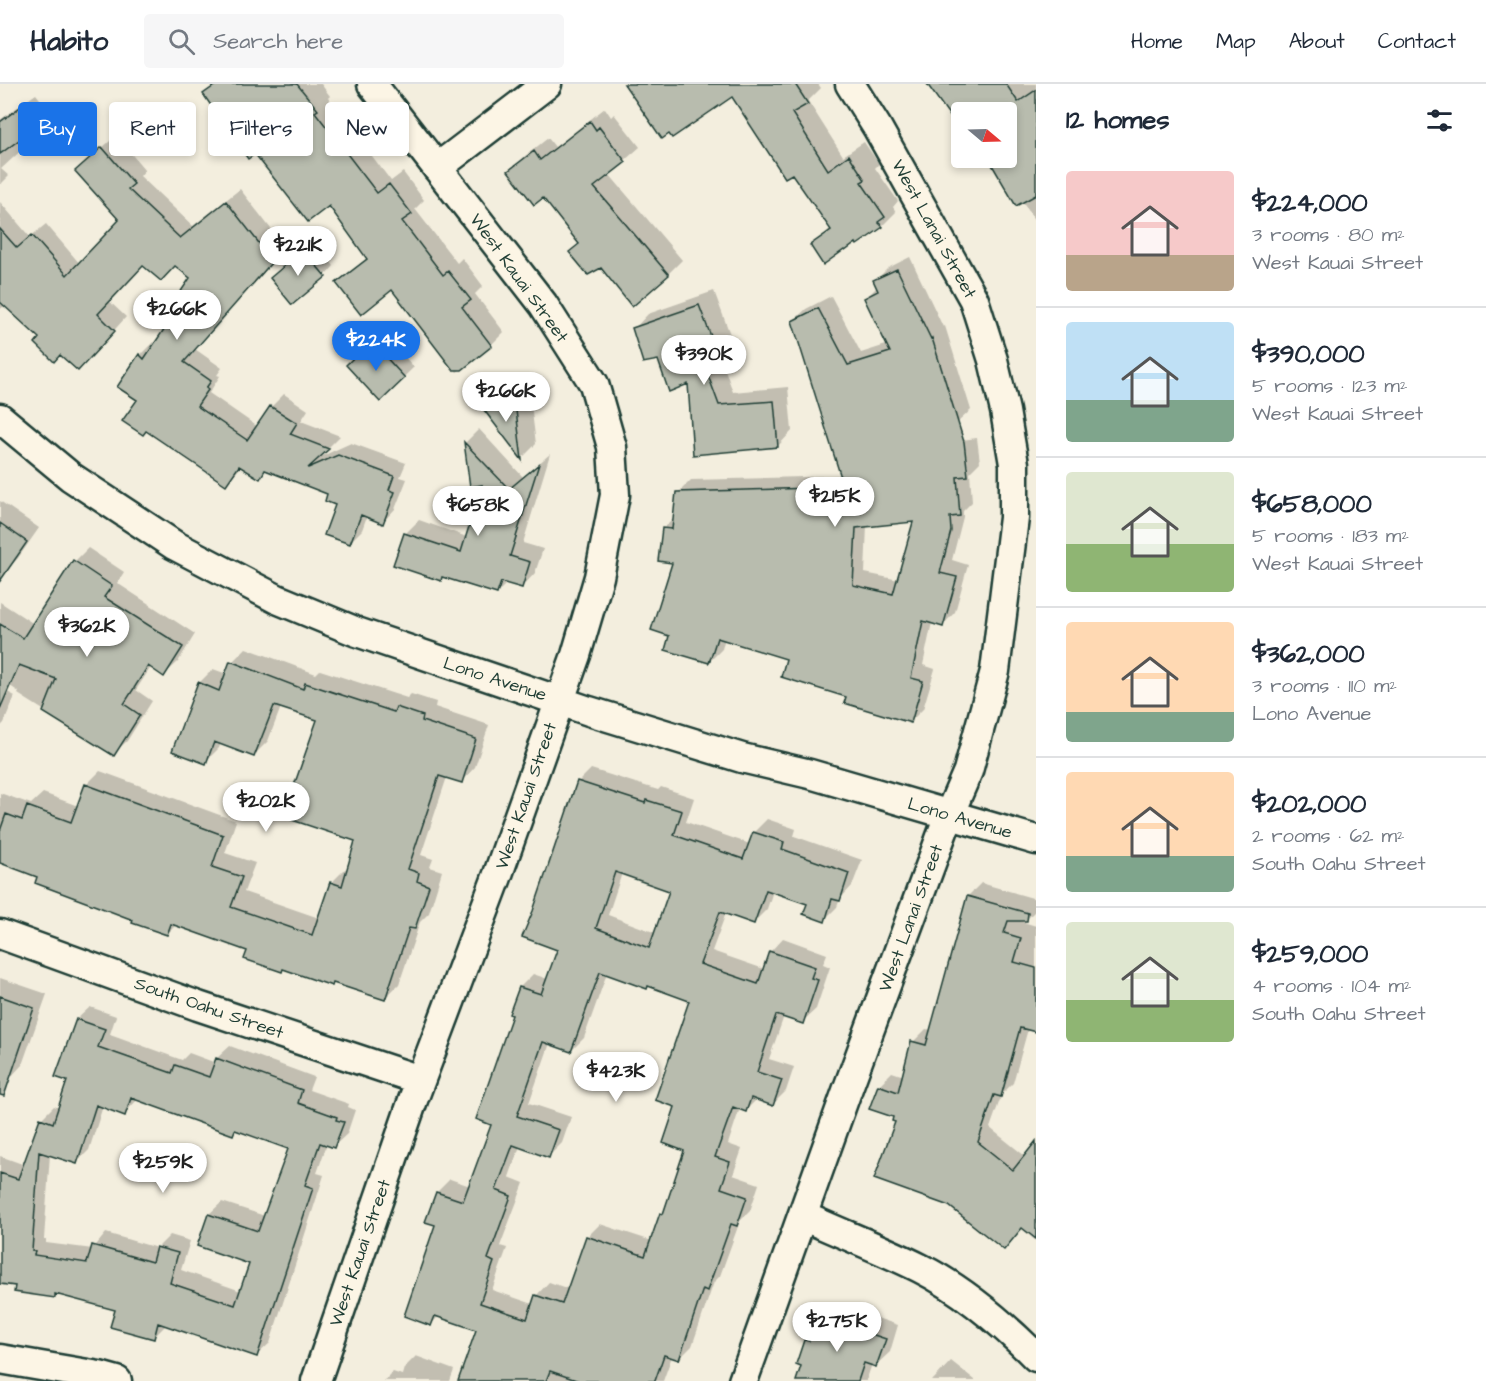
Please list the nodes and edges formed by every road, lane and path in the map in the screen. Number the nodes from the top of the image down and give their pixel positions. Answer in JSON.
{"nodes":[{"id":1,"x":372,"y":84,"type":"edge"},
{"id":2,"x":548,"y":84,"type":"edge"},
{"id":3,"x":850,"y":84,"type":"edge"},
{"id":4,"x":437,"y":168,"type":"junction"},
{"id":5,"x":0,"y":418,"type":"edge"},
{"id":6,"x":559,"y":700,"type":"junction"},
{"id":7,"x":949,"y":815,"type":"junction"},
{"id":8,"x":1036,"y":840,"type":"edge"},
{"id":9,"x":0,"y":934,"type":"edge"},
{"id":10,"x":420,"y":1080,"type":"junction"},
{"id":11,"x":803,"y":1216,"type":"junction"},
{"id":12,"x":1036,"y":1357,"type":"edge"},
{"id":13,"x":0,"y":1359,"type":"edge"},
{"id":14,"x":117,"y":1381,"type":"edge"},
{"id":15,"x":316,"y":1381,"type":"edge"},
{"id":16,"x":743,"y":1381,"type":"edge"}],
"edges":[{"from":1,"to":4,"type":"street","name":"West Kauai Street"},
{"from":2,"to":4,"type":"street"},
{"from":3,"to":7,"type":"street","name":"West Lanai Street"},
{"from":4,"to":6,"type":"street","name":"West Kauai Street"},
{"from":5,"to":6,"type":"street","name":"Lono Avenue"},
{"from":6,"to":7,"type":"street","name":"Lono Avenue"},
{"from":6,"to":10,"type":"street","name":"West Kauai Street"},
{"from":7,"to":8,"type":"street","name":"Lono Avenue"},
{"from":7,"to":11,"type":"street","name":"West Lanai Street"},
{"from":9,"to":10,"type":"street","name":"South Oahu Street"},
{"from":10,"to":15,"type":"street","name":"West Kauai Street"},
{"from":11,"to":12,"type":"street"},
{"from":11,"to":16,"type":"street","name":"West Lanai Street"},
{"from":13,"to":14,"type":"street"}]}
